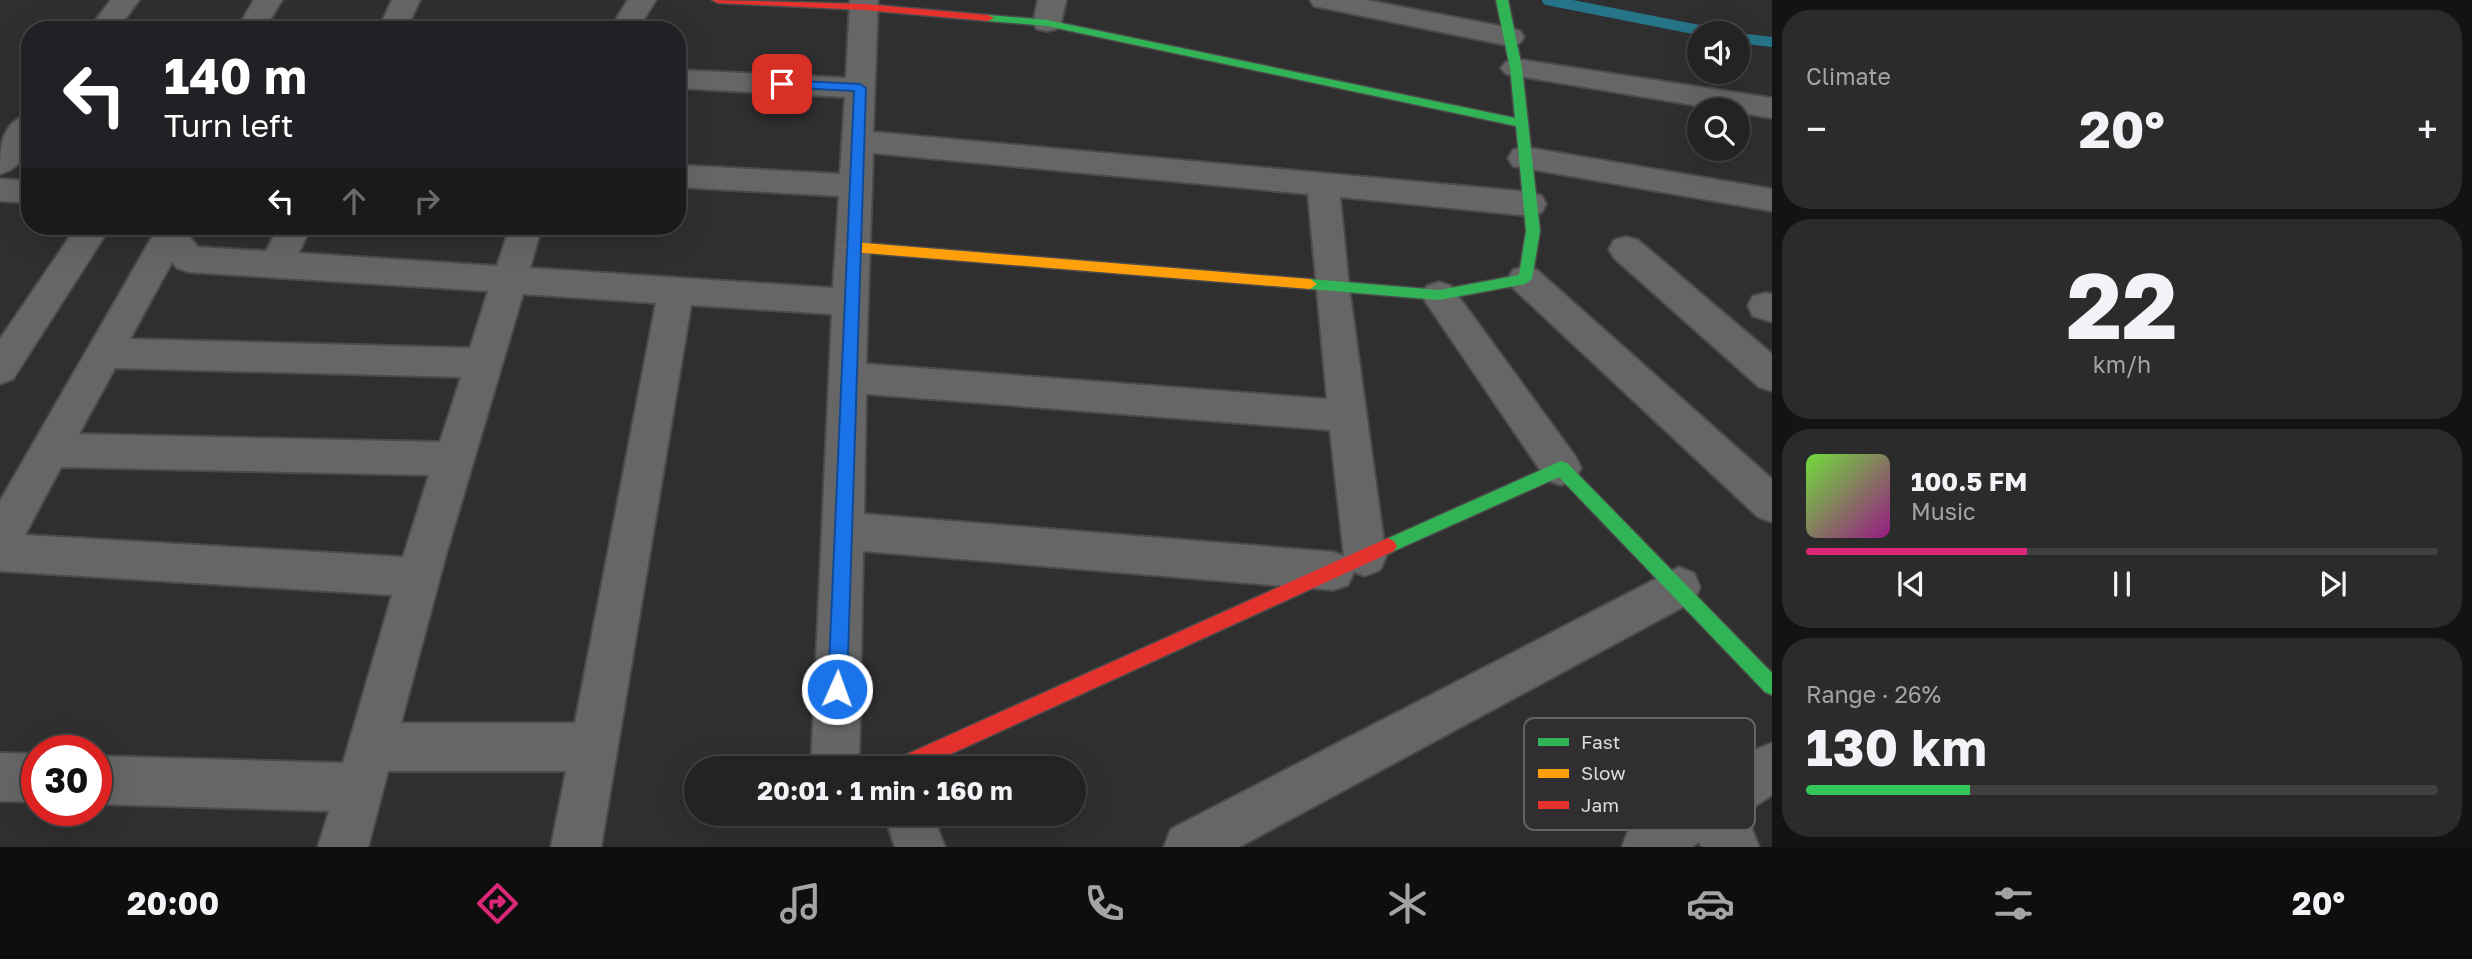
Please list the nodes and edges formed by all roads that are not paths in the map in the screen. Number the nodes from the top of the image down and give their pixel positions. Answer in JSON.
{"nodes":[{"id":1,"x":125,"y":0,"type":"edge"},
{"id":2,"x":268,"y":0,"type":"edge"},
{"id":3,"x":406,"y":0,"type":"edge"},
{"id":4,"x":642,"y":0,"type":"edge"},
{"id":5,"x":718,"y":0,"type":"edge"},
{"id":6,"x":1324,"y":0,"type":"edge"},
{"id":7,"x":1502,"y":0,"type":"edge"},
{"id":8,"x":864,"y":4,"type":"edge"},
{"id":9,"x":1049,"y":12,"type":"edge"},
{"id":10,"x":109,"y":21,"type":"edge"},
{"id":11,"x":255,"y":21,"type":"edge"},
{"id":12,"x":396,"y":21,"type":"edge"},
{"id":13,"x":629,"y":21,"type":"edge"},
{"id":14,"x":1510,"y":37,"type":"junction"},
{"id":15,"x":1516,"y":68,"type":"junction"},
{"id":16,"x":686,"y":79,"type":"edge"},
{"id":17,"x":860,"y":88,"type":"junction"},
{"id":18,"x":1772,"y":108,"type":"edge"},
{"id":19,"x":1521,"y":123,"type":"junction"},
{"id":20,"x":21,"y":136,"type":"edge"},
{"id":21,"x":858,"y":141,"type":"junction"},
{"id":22,"x":1524,"y":158,"type":"junction"},
{"id":23,"x":0,"y":163,"type":"edge"},
{"id":24,"x":686,"y":177,"type":"edge"},
{"id":25,"x":1324,"y":185,"type":"junction"},
{"id":26,"x":856,"y":186,"type":"junction"},
{"id":27,"x":0,"y":190,"type":"edge"},
{"id":28,"x":21,"y":191,"type":"edge"},
{"id":29,"x":1772,"y":200,"type":"edge"},
{"id":30,"x":1530,"y":204,"type":"junction"},
{"id":31,"x":87,"y":235,"type":"edge"},
{"id":32,"x":164,"y":235,"type":"edge"},
{"id":33,"x":169,"y":235,"type":"edge"},
{"id":34,"x":291,"y":235,"type":"edge"},
{"id":35,"x":523,"y":235,"type":"edge"},
{"id":36,"x":852,"y":247,"type":"junction"},
{"id":37,"x":1626,"y":249,"type":"dead end"},
{"id":38,"x":277,"y":263,"type":"junction"},
{"id":39,"x":1525,"y":279,"type":"junction"},
{"id":40,"x":509,"y":282,"type":"junction"},
{"id":41,"x":1332,"y":287,"type":"junction"},
{"id":42,"x":676,"y":292,"type":"junction"},
{"id":43,"x":1439,"y":295,"type":"junction"},
{"id":44,"x":850,"y":302,"type":"junction"},
{"id":45,"x":104,"y":353,"type":"junction"},
{"id":46,"x":484,"y":363,"type":"junction"},
{"id":47,"x":0,"y":369,"type":"edge"},
{"id":48,"x":1772,"y":376,"type":"edge"},
{"id":49,"x":848,"y":378,"type":"junction"},
{"id":50,"x":1347,"y":416,"type":"junction"},
{"id":51,"x":50,"y":450,"type":"junction"},
{"id":52,"x":454,"y":459,"type":"junction"},
{"id":53,"x":1561,"y":468,"type":"junction"},
{"id":54,"x":1772,"y":504,"type":"edge"},
{"id":55,"x":842,"y":531,"type":"junction"},
{"id":56,"x":0,"y":540,"type":"edge"},
{"id":57,"x":0,"y":552,"type":"edge"},
{"id":58,"x":1349,"y":564,"type":"junction"},
{"id":59,"x":418,"y":578,"type":"junction"},
{"id":60,"x":1679,"y":587,"type":"junction"},
{"id":61,"x":1772,"y":687,"type":"edge"},
{"id":62,"x":594,"y":747,"type":"junction"},
{"id":63,"x":835,"y":756,"type":"edge"},
{"id":64,"x":925,"y":756,"type":"edge"},
{"id":65,"x":1772,"y":767,"type":"edge"},
{"id":66,"x":365,"y":768,"type":"junction"},
{"id":67,"x":0,"y":777,"type":"edge"},
{"id":68,"x":21,"y":778,"type":"edge"},
{"id":69,"x":1755,"y":778,"type":"edge"},
{"id":70,"x":112,"y":779,"type":"edge"},
{"id":71,"x":912,"y":826,"type":"edge"},
{"id":72,"x":1673,"y":830,"type":"edge"},
{"id":73,"x":1720,"y":830,"type":"edge"},
{"id":74,"x":342,"y":847,"type":"edge"},
{"id":75,"x":576,"y":847,"type":"edge"},
{"id":76,"x":920,"y":847,"type":"edge"},
{"id":77,"x":1189,"y":847,"type":"edge"},
{"id":78,"x":1647,"y":847,"type":"edge"},
{"id":79,"x":1734,"y":847,"type":"edge"}],
"edges":[{"from":1,"to":10,"type":"street"},
{"from":2,"to":11,"type":"street"},
{"from":3,"to":12,"type":"street"},
{"from":4,"to":13,"type":"street"},
{"from":5,"to":8,"type":"street"},
{"from":6,"to":14,"type":"street"},
{"from":7,"to":14,"type":"street"},
{"from":8,"to":9,"type":"street"},
{"from":8,"to":17,"type":"street"},
{"from":9,"to":19,"type":"street"},
{"from":14,"to":15,"type":"street"},
{"from":15,"to":18,"type":"street"},
{"from":15,"to":19,"type":"street"},
{"from":16,"to":17,"type":"street"},
{"from":17,"to":21,"type":"street"},
{"from":19,"to":22,"type":"street"},
{"from":20,"to":23,"type":"street"},
{"from":21,"to":25,"type":"street"},
{"from":21,"to":26,"type":"street"},
{"from":22,"to":29,"type":"street"},
{"from":22,"to":30,"type":"street"},
{"from":24,"to":26,"type":"street"},
{"from":25,"to":30,"type":"street"},
{"from":25,"to":41,"type":"street"},
{"from":26,"to":36,"type":"street"},
{"from":27,"to":28,"type":"street"},
{"from":30,"to":39,"type":"street"},
{"from":31,"to":47,"type":"street"},
{"from":32,"to":45,"type":"street"},
{"from":33,"to":38,"type":"street"},
{"from":34,"to":38,"type":"street"},
{"from":35,"to":40,"type":"street"},
{"from":36,"to":41,"type":"street"},
{"from":36,"to":44,"type":"street"},
{"from":37,"to":48,"type":"street"},
{"from":38,"to":40,"type":"street"},
{"from":39,"to":43,"type":"street"},
{"from":39,"to":54,"type":"street"},
{"from":40,"to":42,"type":"street"},
{"from":40,"to":46,"type":"street"},
{"from":41,"to":43,"type":"street"},
{"from":41,"to":50,"type":"street"},
{"from":42,"to":44,"type":"street"},
{"from":42,"to":62,"type":"street"},
{"from":43,"to":53,"type":"street"},
{"from":44,"to":49,"type":"street"},
{"from":45,"to":46,"type":"street"},
{"from":45,"to":51,"type":"street"},
{"from":46,"to":52,"type":"street"},
{"from":49,"to":50,"type":"street"},
{"from":49,"to":55,"type":"street"},
{"from":50,"to":58,"type":"street"},
{"from":51,"to":52,"type":"street"},
{"from":51,"to":56,"type":"street"},
{"from":52,"to":59,"type":"street"},
{"from":53,"to":58,"type":"street"},
{"from":53,"to":60,"type":"street"},
{"from":55,"to":58,"type":"street"},
{"from":55,"to":63,"type":"street"},
{"from":57,"to":59,"type":"street"},
{"from":58,"to":64,"type":"street"},
{"from":59,"to":66,"type":"street"},
{"from":60,"to":61,"type":"street"},
{"from":60,"to":77,"type":"street"},
{"from":62,"to":66,"type":"street"},
{"from":62,"to":75,"type":"street"},
{"from":65,"to":69,"type":"street"},
{"from":66,"to":70,"type":"street"},
{"from":66,"to":74,"type":"street"},
{"from":67,"to":68,"type":"street"},
{"from":71,"to":76,"type":"street"},
{"from":72,"to":78,"type":"street"},
{"from":73,"to":79,"type":"street"}]}
